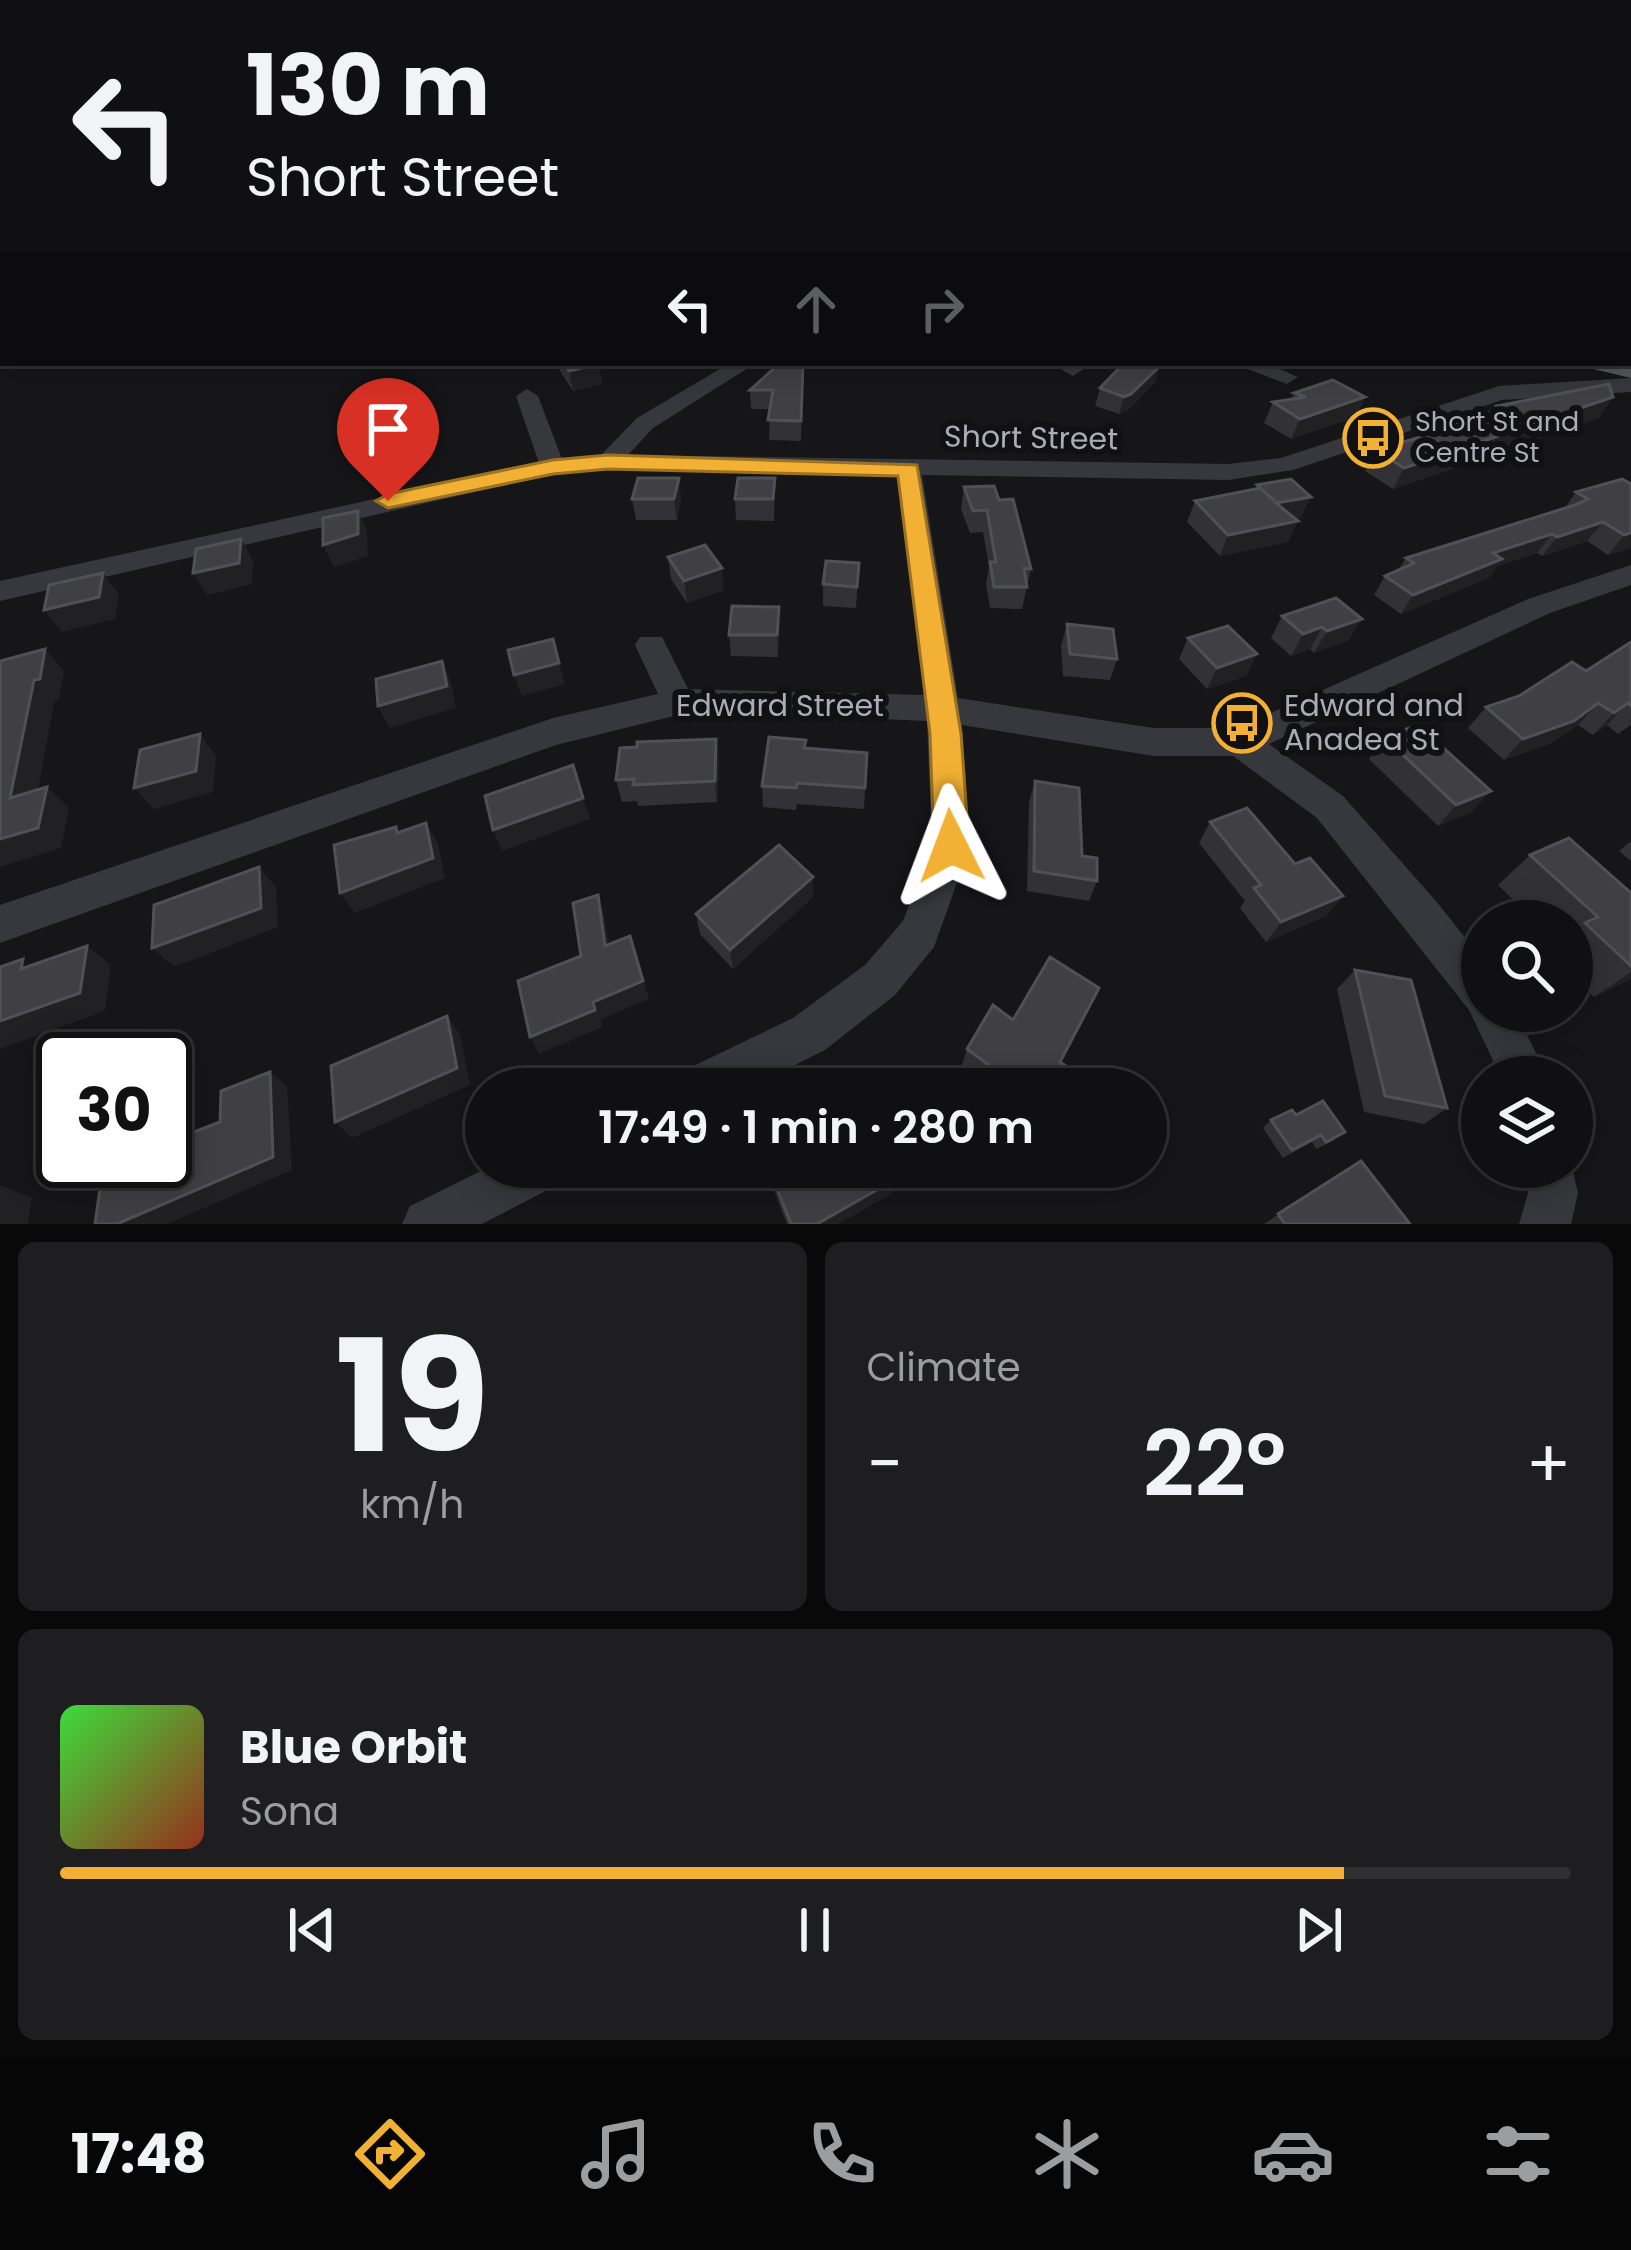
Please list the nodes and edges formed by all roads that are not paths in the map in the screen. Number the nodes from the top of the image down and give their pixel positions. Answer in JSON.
{"nodes":[{"id":1,"x":740,"y":366,"type":"edge"},
{"id":2,"x":1252,"y":366,"type":"edge"},
{"id":3,"x":1287,"y":377,"type":"dead end"},
{"id":4,"x":1631,"y":385,"type":"edge"},
{"id":5,"x":527,"y":396,"type":"dead end"},
{"id":6,"x":608,"y":462,"type":"junction"},
{"id":7,"x":553,"y":467,"type":"junction"},
{"id":8,"x":909,"y":470,"type":"junction"},
{"id":9,"x":1631,"y":575,"type":"edge"},
{"id":10,"x":0,"y":591,"type":"edge"},
{"id":11,"x":651,"y":645,"type":"dead end"},
{"id":12,"x":678,"y":702,"type":"junction"},
{"id":13,"x":942,"y":709,"type":"junction"},
{"id":14,"x":1240,"y":742,"type":"junction"},
{"id":15,"x":0,"y":924,"type":"edge"},
{"id":16,"x":1461,"y":968,"type":"edge"},
{"id":17,"x":740,"y":1068,"type":"edge"},
{"id":18,"x":500,"y":1188,"type":"edge"},
{"id":19,"x":1552,"y":1188,"type":"edge"},
{"id":20,"x":428,"y":1224,"type":"edge"},
{"id":21,"x":1545,"y":1224,"type":"edge"}],
"edges":[{"from":1,"to":6,"type":"street"},
{"from":2,"to":3,"type":"street"},
{"from":4,"to":8,"type":"street","name":"Short Street"},
{"from":5,"to":7,"type":"street"},
{"from":6,"to":7,"type":"street","name":"Short Street"},
{"from":6,"to":8,"type":"street","name":"Short Street"},
{"from":7,"to":10,"type":"street","name":"Short Street"},
{"from":8,"to":13,"type":"street"},
{"from":9,"to":14,"type":"street","name":"Edward Street"},
{"from":11,"to":12,"type":"street"},
{"from":12,"to":13,"type":"street","name":"Edward Street"},
{"from":12,"to":15,"type":"street","name":"Edward Street"},
{"from":13,"to":14,"type":"street","name":"Edward Street"},
{"from":13,"to":17,"type":"street"},
{"from":14,"to":16,"type":"street"},
{"from":18,"to":20,"type":"street"},
{"from":19,"to":21,"type":"street"}]}
